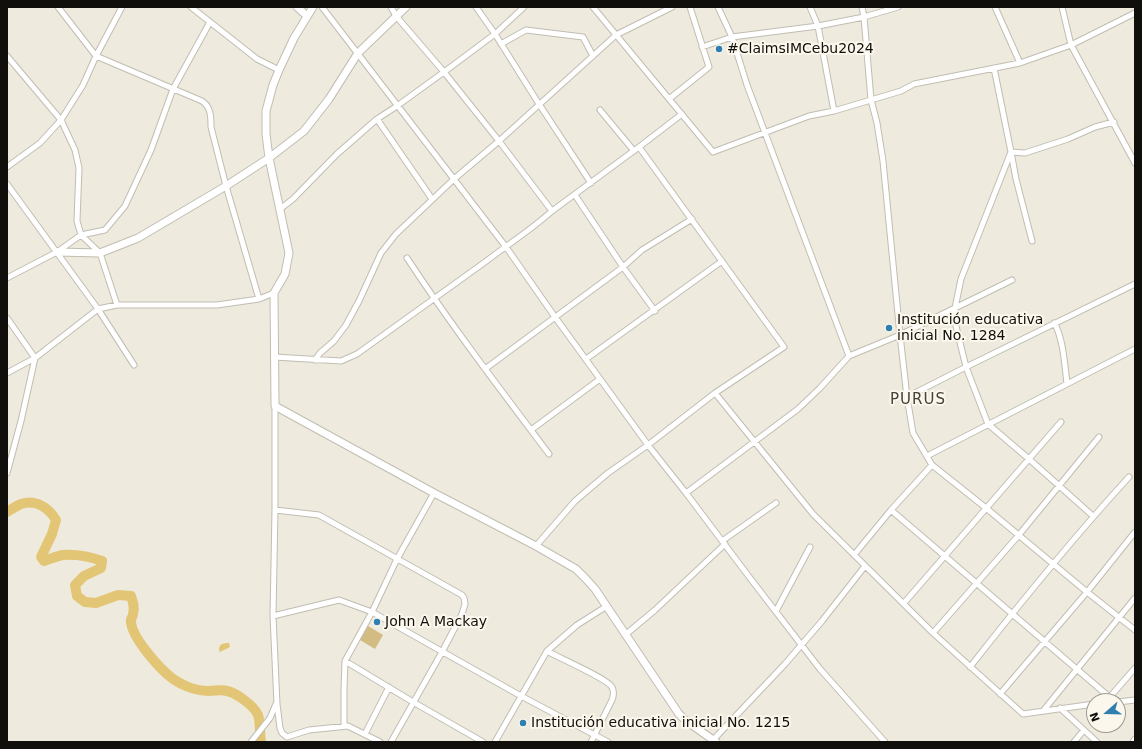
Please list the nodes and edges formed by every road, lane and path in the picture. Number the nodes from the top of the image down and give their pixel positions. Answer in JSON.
{"nodes":[{"id":1,"x":58,"y":7,"type":"edge"},
{"id":2,"x":122,"y":7,"type":"edge"},
{"id":3,"x":191,"y":7,"type":"edge"},
{"id":4,"x":297,"y":7,"type":"edge"},
{"id":5,"x":313,"y":7,"type":"edge"},
{"id":6,"x":322,"y":7,"type":"edge"},
{"id":7,"x":391,"y":7,"type":"edge"},
{"id":8,"x":406,"y":7,"type":"edge"},
{"id":9,"x":476,"y":7,"type":"edge"},
{"id":10,"x":524,"y":7,"type":"edge"},
{"id":11,"x":593,"y":7,"type":"edge"},
{"id":12,"x":672,"y":7,"type":"edge"},
{"id":13,"x":690,"y":7,"type":"edge"},
{"id":14,"x":718,"y":7,"type":"edge"},
{"id":15,"x":810,"y":7,"type":"edge"},
{"id":16,"x":862,"y":7,"type":"edge"},
{"id":17,"x":898,"y":7,"type":"edge"},
{"id":18,"x":995,"y":7,"type":"edge"},
{"id":19,"x":1062,"y":7,"type":"edge"},
{"id":20,"x":1135,"y":12,"type":"edge"},
{"id":21,"x":307,"y":16,"type":"junction"},
{"id":22,"x":396,"y":16,"type":"junction"},
{"id":23,"x":864,"y":17,"type":"junction"},
{"id":24,"x":210,"y":22,"type":"junction"},
{"id":25,"x":818,"y":26,"type":"junction"},
{"id":26,"x":495,"y":34,"type":"junction"},
{"id":27,"x":616,"y":35,"type":"junction"},
{"id":28,"x":732,"y":37,"type":"junction"},
{"id":29,"x":501,"y":44,"type":"junction"},
{"id":30,"x":1072,"y":45,"type":"junction"},
{"id":31,"x":702,"y":47,"type":"junction"},
{"id":32,"x":358,"y":53,"type":"junction"},
{"id":33,"x":7,"y":56,"type":"edge"},
{"id":34,"x":96,"y":56,"type":"junction"},
{"id":35,"x":593,"y":56,"type":"junction"},
{"id":36,"x":1020,"y":63,"type":"junction"},
{"id":37,"x":994,"y":68,"type":"junction"},
{"id":38,"x":279,"y":70,"type":"junction"},
{"id":39,"x":444,"y":72,"type":"junction"},
{"id":40,"x":172,"y":89,"type":"junction"},
{"id":41,"x":669,"y":99,"type":"junction"},
{"id":42,"x":871,"y":100,"type":"junction"},
{"id":43,"x":539,"y":104,"type":"junction"},
{"id":44,"x":397,"y":106,"type":"junction"},
{"id":45,"x":600,"y":110,"type":"dead end"},
{"id":46,"x":834,"y":111,"type":"junction"},
{"id":47,"x":682,"y":114,"type":"junction"},
{"id":48,"x":377,"y":119,"type":"junction"},
{"id":49,"x":61,"y":120,"type":"junction"},
{"id":50,"x":1114,"y":122,"type":"junction"},
{"id":51,"x":764,"y":132,"type":"junction"},
{"id":52,"x":499,"y":141,"type":"junction"},
{"id":53,"x":639,"y":147,"type":"junction"},
{"id":54,"x":634,"y":151,"type":"junction"},
{"id":55,"x":1010,"y":152,"type":"junction"},
{"id":56,"x":269,"y":158,"type":"junction"},
{"id":57,"x":1135,"y":163,"type":"edge"},
{"id":58,"x":7,"y":167,"type":"edge"},
{"id":59,"x":454,"y":179,"type":"junction"},
{"id":60,"x":591,"y":183,"type":"junction"},
{"id":61,"x":7,"y":184,"type":"edge"},
{"id":62,"x":226,"y":186,"type":"junction"},
{"id":63,"x":575,"y":194,"type":"junction"},
{"id":64,"x":432,"y":199,"type":"junction"},
{"id":65,"x":280,"y":209,"type":"junction"},
{"id":66,"x":552,"y":212,"type":"junction"},
{"id":67,"x":692,"y":219,"type":"junction"},
{"id":68,"x":81,"y":235,"type":"junction"},
{"id":69,"x":1032,"y":241,"type":"dead end"},
{"id":70,"x":506,"y":246,"type":"junction"},
{"id":71,"x":57,"y":252,"type":"junction"},
{"id":72,"x":100,"y":252,"type":"junction"},
{"id":73,"x":407,"y":258,"type":"dead end"},
{"id":74,"x":722,"y":261,"type":"junction"},
{"id":75,"x":623,"y":267,"type":"junction"},
{"id":76,"x":7,"y":278,"type":"edge"},
{"id":77,"x":1012,"y":280,"type":"dead end"},
{"id":78,"x":1135,"y":284,"type":"edge"},
{"id":79,"x":274,"y":293,"type":"junction"},
{"id":80,"x":259,"y":299,"type":"junction"},
{"id":81,"x":434,"y":299,"type":"junction"},
{"id":82,"x":117,"y":305,"type":"junction"},
{"id":83,"x":954,"y":308,"type":"junction"},
{"id":84,"x":98,"y":309,"type":"junction"},
{"id":85,"x":655,"y":311,"type":"junction"},
{"id":86,"x":555,"y":317,"type":"junction"},
{"id":87,"x":7,"y":318,"type":"edge"},
{"id":88,"x":1054,"y":323,"type":"junction"},
{"id":89,"x":900,"y":334,"type":"junction"},
{"id":90,"x":1135,"y":349,"type":"edge"},
{"id":91,"x":849,"y":356,"type":"junction"},
{"id":92,"x":274,"y":357,"type":"junction"},
{"id":93,"x":35,"y":358,"type":"junction"},
{"id":94,"x":586,"y":359,"type":"junction"},
{"id":95,"x":316,"y":360,"type":"junction"},
{"id":96,"x":134,"y":365,"type":"dead end"},
{"id":97,"x":966,"y":367,"type":"junction"},
{"id":98,"x":485,"y":369,"type":"junction"},
{"id":99,"x":7,"y":373,"type":"edge"},
{"id":100,"x":600,"y":379,"type":"junction"},
{"id":101,"x":1067,"y":384,"type":"junction"},
{"id":102,"x":715,"y":392,"type":"junction"},
{"id":103,"x":908,"y":397,"type":"junction"},
{"id":104,"x":275,"y":406,"type":"junction"},
{"id":105,"x":1061,"y":422,"type":"dead end"},
{"id":106,"x":988,"y":424,"type":"junction"},
{"id":107,"x":531,"y":430,"type":"junction"},
{"id":108,"x":1099,"y":437,"type":"dead end"},
{"id":109,"x":754,"y":442,"type":"junction"},
{"id":110,"x":648,"y":445,"type":"junction"},
{"id":111,"x":549,"y":454,"type":"dead end"},
{"id":112,"x":927,"y":456,"type":"junction"},
{"id":113,"x":1029,"y":459,"type":"junction"},
{"id":114,"x":932,"y":465,"type":"junction"},
{"id":115,"x":7,"y":473,"type":"edge"},
{"id":116,"x":1129,"y":477,"type":"dead end"},
{"id":117,"x":1059,"y":486,"type":"junction"},
{"id":118,"x":686,"y":492,"type":"junction"},
{"id":119,"x":434,"y":493,"type":"junction"},
{"id":120,"x":776,"y":503,"type":"dead end"},
{"id":121,"x":986,"y":508,"type":"junction"},
{"id":122,"x":275,"y":510,"type":"junction"},
{"id":123,"x":891,"y":510,"type":"junction"},
{"id":124,"x":1093,"y":516,"type":"junction"},
{"id":125,"x":1135,"y":532,"type":"edge"},
{"id":126,"x":1018,"y":536,"type":"junction"},
{"id":127,"x":723,"y":542,"type":"junction"},
{"id":128,"x":536,"y":546,"type":"junction"},
{"id":129,"x":810,"y":547,"type":"dead end"},
{"id":130,"x":854,"y":555,"type":"junction"},
{"id":131,"x":944,"y":556,"type":"junction"},
{"id":132,"x":397,"y":558,"type":"junction"},
{"id":133,"x":1053,"y":564,"type":"junction"},
{"id":134,"x":865,"y":566,"type":"junction"},
{"id":135,"x":977,"y":583,"type":"junction"},
{"id":136,"x":1087,"y":592,"type":"junction"},
{"id":137,"x":1135,"y":598,"type":"edge"},
{"id":138,"x":904,"y":603,"type":"junction"},
{"id":139,"x":607,"y":606,"type":"junction"},
{"id":140,"x":776,"y":611,"type":"junction"},
{"id":141,"x":372,"y":612,"type":"junction"},
{"id":142,"x":1012,"y":613,"type":"junction"},
{"id":143,"x":273,"y":616,"type":"junction"},
{"id":144,"x":1119,"y":617,"type":"junction"},
{"id":145,"x":1135,"y":630,"type":"edge"},
{"id":146,"x":933,"y":633,"type":"junction"},
{"id":147,"x":625,"y":635,"type":"junction"},
{"id":148,"x":1045,"y":641,"type":"junction"},
{"id":149,"x":802,"y":644,"type":"junction"},
{"id":150,"x":547,"y":651,"type":"junction"},
{"id":151,"x":442,"y":652,"type":"junction"},
{"id":152,"x":345,"y":661,"type":"junction"},
{"id":153,"x":970,"y":667,"type":"junction"},
{"id":154,"x":1135,"y":668,"type":"edge"},
{"id":155,"x":1077,"y":669,"type":"junction"},
{"id":156,"x":389,"y":687,"type":"junction"},
{"id":157,"x":1105,"y":693,"type":"edge"},
{"id":158,"x":1116,"y":693,"type":"edge"},
{"id":159,"x":1000,"y":694,"type":"junction"},
{"id":160,"x":521,"y":696,"type":"junction"},
{"id":161,"x":413,"y":702,"type":"junction"},
{"id":162,"x":277,"y":704,"type":"junction"},
{"id":163,"x":1086,"y":705,"type":"edge"},
{"id":164,"x":1060,"y":708,"type":"junction"},
{"id":165,"x":1043,"y":711,"type":"junction"},
{"id":166,"x":344,"y":726,"type":"junction"},
{"id":167,"x":1084,"y":730,"type":"junction"},
{"id":168,"x":365,"y":734,"type":"junction"},
{"id":169,"x":595,"y":735,"type":"junction"},
{"id":170,"x":1135,"y":739,"type":"edge"},
{"id":171,"x":714,"y":741,"type":"edge"},
{"id":172,"x":251,"y":742,"type":"edge"},
{"id":173,"x":380,"y":742,"type":"edge"},
{"id":174,"x":391,"y":742,"type":"edge"},
{"id":175,"x":484,"y":742,"type":"edge"},
{"id":176,"x":495,"y":742,"type":"edge"},
{"id":177,"x":591,"y":742,"type":"edge"},
{"id":178,"x":608,"y":742,"type":"edge"},
{"id":179,"x":885,"y":742,"type":"edge"},
{"id":180,"x":1074,"y":742,"type":"edge"},
{"id":181,"x":1097,"y":742,"type":"edge"},
{"id":182,"x":1133,"y":742,"type":"edge"}],
"edges":[{"from":1,"to":34,"type":"street"},
{"from":2,"to":34,"type":"street"},
{"from":3,"to":24,"type":"street"},
{"from":4,"to":21,"type":"street"},
{"from":5,"to":21,"type":"street"},
{"from":6,"to":32,"type":"street"},
{"from":7,"to":22,"type":"street"},
{"from":8,"to":22,"type":"street"},
{"from":9,"to":26,"type":"street"},
{"from":10,"to":26,"type":"street"},
{"from":11,"to":27,"type":"street"},
{"from":12,"to":27,"type":"street"},
{"from":13,"to":31,"type":"street"},
{"from":14,"to":28,"type":"street"},
{"from":15,"to":25,"type":"street"},
{"from":16,"to":23,"type":"street"},
{"from":17,"to":23,"type":"street"},
{"from":18,"to":36,"type":"street"},
{"from":19,"to":30,"type":"street"},
{"from":20,"to":30,"type":"street"},
{"from":21,"to":38,"type":"street"},
{"from":22,"to":32,"type":"street"},
{"from":22,"to":39,"type":"street"},
{"from":23,"to":25,"type":"street"},
{"from":23,"to":42,"type":"street"},
{"from":24,"to":38,"type":"street"},
{"from":24,"to":40,"type":"street"},
{"from":25,"to":28,"type":"street"},
{"from":25,"to":46,"type":"street"},
{"from":26,"to":29,"type":"street"},
{"from":26,"to":39,"type":"street"},
{"from":27,"to":35,"type":"street"},
{"from":27,"to":41,"type":"street"},
{"from":28,"to":31,"type":"street"},
{"from":28,"to":51,"type":"street"},
{"from":29,"to":35,"type":"street"},
{"from":29,"to":43,"type":"street"},
{"from":30,"to":36,"type":"street"},
{"from":30,"to":50,"type":"street"},
{"from":31,"to":41,"type":"street"},
{"from":32,"to":44,"type":"street"},
{"from":32,"to":56,"type":"street"},
{"from":33,"to":49,"type":"street"},
{"from":34,"to":40,"type":"street"},
{"from":34,"to":49,"type":"street"},
{"from":35,"to":43,"type":"street"},
{"from":36,"to":37,"type":"street"},
{"from":37,"to":42,"type":"street"},
{"from":37,"to":55,"type":"street"},
{"from":38,"to":56,"type":"street"},
{"from":39,"to":44,"type":"street"},
{"from":39,"to":52,"type":"street"},
{"from":40,"to":62,"type":"street"},
{"from":40,"to":68,"type":"street"},
{"from":41,"to":47,"type":"street"},
{"from":42,"to":46,"type":"street"},
{"from":42,"to":89,"type":"street"},
{"from":43,"to":52,"type":"street"},
{"from":43,"to":60,"type":"street"},
{"from":44,"to":48,"type":"street"},
{"from":44,"to":59,"type":"street"},
{"from":45,"to":54,"type":"street"},
{"from":46,"to":51,"type":"street"},
{"from":47,"to":51,"type":"street"},
{"from":47,"to":53,"type":"street"},
{"from":48,"to":64,"type":"street"},
{"from":48,"to":65,"type":"street"},
{"from":49,"to":58,"type":"street"},
{"from":49,"to":68,"type":"street"},
{"from":50,"to":55,"type":"street"},
{"from":50,"to":57,"type":"street"},
{"from":51,"to":91,"type":"street"},
{"from":52,"to":59,"type":"street"},
{"from":52,"to":66,"type":"street"},
{"from":53,"to":54,"type":"street"},
{"from":53,"to":67,"type":"street"},
{"from":54,"to":60,"type":"street"},
{"from":55,"to":69,"type":"street"},
{"from":55,"to":83,"type":"street"},
{"from":56,"to":62,"type":"street"},
{"from":56,"to":65,"type":"street"},
{"from":59,"to":64,"type":"street"},
{"from":59,"to":70,"type":"street"},
{"from":60,"to":63,"type":"street"},
{"from":61,"to":71,"type":"street"},
{"from":62,"to":72,"type":"street"},
{"from":62,"to":80,"type":"street"},
{"from":63,"to":66,"type":"street"},
{"from":63,"to":75,"type":"street"},
{"from":64,"to":95,"type":"street"},
{"from":65,"to":79,"type":"street"},
{"from":66,"to":70,"type":"street"},
{"from":67,"to":74,"type":"street"},
{"from":67,"to":75,"type":"street"},
{"from":68,"to":71,"type":"street"},
{"from":68,"to":72,"type":"street"},
{"from":70,"to":81,"type":"street"},
{"from":70,"to":86,"type":"street"},
{"from":71,"to":72,"type":"street"},
{"from":71,"to":76,"type":"street"},
{"from":71,"to":84,"type":"street"},
{"from":72,"to":82,"type":"street"},
{"from":73,"to":81,"type":"street"},
{"from":74,"to":85,"type":"street"},
{"from":74,"to":102,"type":"street"},
{"from":75,"to":85,"type":"street"},
{"from":75,"to":86,"type":"street"},
{"from":77,"to":83,"type":"street"},
{"from":78,"to":88,"type":"street"},
{"from":79,"to":80,"type":"street"},
{"from":79,"to":92,"type":"street"},
{"from":80,"to":82,"type":"street"},
{"from":81,"to":95,"type":"street"},
{"from":81,"to":98,"type":"street"},
{"from":82,"to":84,"type":"street"},
{"from":83,"to":89,"type":"street"},
{"from":83,"to":97,"type":"street"},
{"from":84,"to":93,"type":"street"},
{"from":84,"to":96,"type":"street"},
{"from":85,"to":94,"type":"street"},
{"from":86,"to":94,"type":"street"},
{"from":86,"to":98,"type":"street"},
{"from":87,"to":93,"type":"street"},
{"from":88,"to":97,"type":"street"},
{"from":88,"to":101,"type":"street"},
{"from":89,"to":91,"type":"street"},
{"from":89,"to":103,"type":"street"},
{"from":90,"to":101,"type":"street"},
{"from":91,"to":109,"type":"street"},
{"from":92,"to":95,"type":"street"},
{"from":92,"to":104,"type":"street"},
{"from":93,"to":99,"type":"street"},
{"from":93,"to":115,"type":"street"},
{"from":94,"to":100,"type":"street"},
{"from":97,"to":103,"type":"street"},
{"from":97,"to":106,"type":"street"},
{"from":98,"to":107,"type":"street"},
{"from":100,"to":107,"type":"street"},
{"from":100,"to":110,"type":"street"},
{"from":101,"to":106,"type":"street"},
{"from":102,"to":109,"type":"street"},
{"from":102,"to":110,"type":"street"},
{"from":103,"to":112,"type":"street"},
{"from":104,"to":119,"type":"street"},
{"from":104,"to":122,"type":"street"},
{"from":105,"to":113,"type":"street"},
{"from":106,"to":112,"type":"street"},
{"from":106,"to":113,"type":"street"},
{"from":107,"to":111,"type":"street"},
{"from":108,"to":117,"type":"street"},
{"from":109,"to":118,"type":"street"},
{"from":109,"to":130,"type":"street"},
{"from":110,"to":118,"type":"street"},
{"from":110,"to":128,"type":"street"},
{"from":112,"to":114,"type":"street"},
{"from":113,"to":117,"type":"street"},
{"from":113,"to":121,"type":"street"},
{"from":114,"to":121,"type":"street"},
{"from":114,"to":123,"type":"street"},
{"from":116,"to":124,"type":"street"},
{"from":117,"to":124,"type":"street"},
{"from":117,"to":126,"type":"street"},
{"from":118,"to":127,"type":"street"},
{"from":119,"to":128,"type":"street"},
{"from":119,"to":132,"type":"street"},
{"from":120,"to":127,"type":"street"},
{"from":121,"to":126,"type":"street"},
{"from":121,"to":131,"type":"street"},
{"from":122,"to":132,"type":"street"},
{"from":122,"to":143,"type":"street"},
{"from":123,"to":130,"type":"street"},
{"from":123,"to":131,"type":"street"},
{"from":124,"to":133,"type":"street"},
{"from":125,"to":136,"type":"street"},
{"from":126,"to":133,"type":"street"},
{"from":126,"to":135,"type":"street"},
{"from":127,"to":140,"type":"street"},
{"from":127,"to":147,"type":"street"},
{"from":128,"to":139,"type":"street"},
{"from":129,"to":140,"type":"street"},
{"from":130,"to":134,"type":"street"},
{"from":131,"to":135,"type":"street"},
{"from":131,"to":138,"type":"street"},
{"from":132,"to":141,"type":"street"},
{"from":132,"to":151,"type":"street"},
{"from":133,"to":136,"type":"street"},
{"from":133,"to":142,"type":"street"},
{"from":134,"to":138,"type":"street"},
{"from":134,"to":149,"type":"street"},
{"from":135,"to":142,"type":"street"},
{"from":135,"to":146,"type":"street"},
{"from":136,"to":144,"type":"street"},
{"from":136,"to":148,"type":"street"},
{"from":137,"to":144,"type":"street"},
{"from":138,"to":146,"type":"street"},
{"from":139,"to":147,"type":"street"},
{"from":139,"to":150,"type":"street"},
{"from":140,"to":149,"type":"street"},
{"from":141,"to":143,"type":"street"},
{"from":141,"to":151,"type":"street"},
{"from":141,"to":152,"type":"street"},
{"from":142,"to":148,"type":"street"},
{"from":142,"to":153,"type":"street"},
{"from":143,"to":162,"type":"street"},
{"from":144,"to":145,"type":"street"},
{"from":144,"to":155,"type":"street"},
{"from":146,"to":153,"type":"street"},
{"from":147,"to":171,"type":"street"},
{"from":148,"to":155,"type":"street"},
{"from":148,"to":159,"type":"street"},
{"from":149,"to":171,"type":"street"},
{"from":149,"to":179,"type":"street"},
{"from":150,"to":160,"type":"street"},
{"from":150,"to":169,"type":"street"},
{"from":151,"to":160,"type":"street"},
{"from":151,"to":161,"type":"street"},
{"from":152,"to":156,"type":"street"},
{"from":152,"to":166,"type":"street"},
{"from":153,"to":159,"type":"street"},
{"from":154,"to":158,"type":"street"},
{"from":155,"to":157,"type":"street"},
{"from":155,"to":165,"type":"street"},
{"from":156,"to":161,"type":"street"},
{"from":156,"to":168,"type":"street"},
{"from":159,"to":165,"type":"street"},
{"from":160,"to":169,"type":"street"},
{"from":160,"to":176,"type":"street"},
{"from":161,"to":174,"type":"street"},
{"from":161,"to":175,"type":"street"},
{"from":162,"to":166,"type":"street"},
{"from":162,"to":172,"type":"street"},
{"from":163,"to":164,"type":"street"},
{"from":164,"to":165,"type":"street"},
{"from":164,"to":167,"type":"street"},
{"from":166,"to":168,"type":"street"},
{"from":167,"to":180,"type":"street"},
{"from":167,"to":181,"type":"street"},
{"from":168,"to":173,"type":"street"},
{"from":169,"to":177,"type":"street"},
{"from":169,"to":178,"type":"street"},
{"from":170,"to":182,"type":"street"}]}
